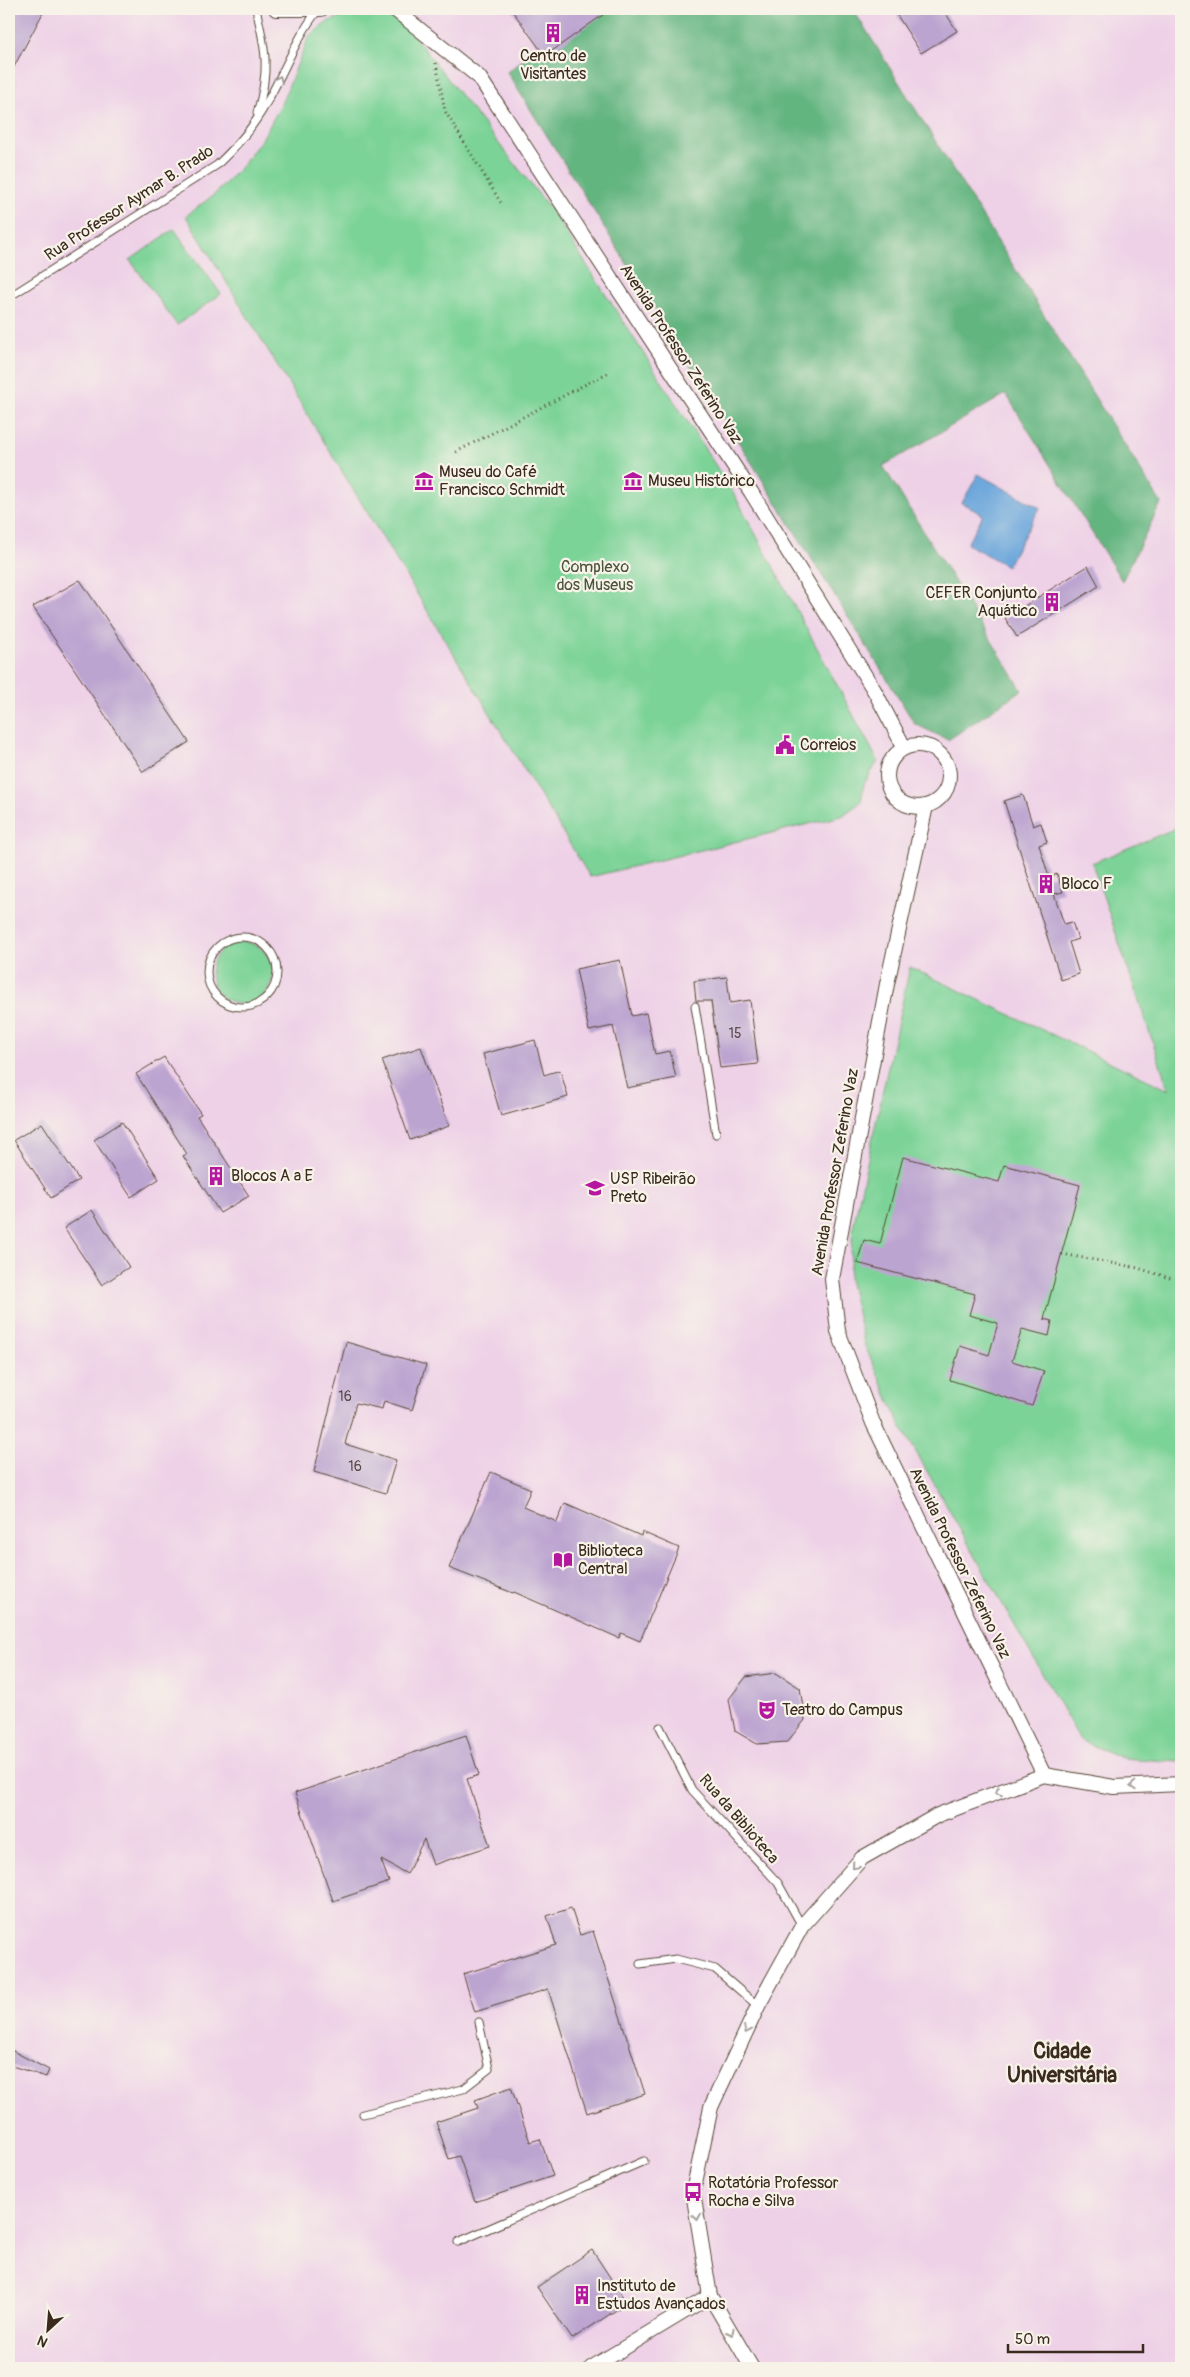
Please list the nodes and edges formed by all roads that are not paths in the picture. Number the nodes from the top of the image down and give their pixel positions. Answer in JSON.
{"nodes":[{"id":1,"x":256,"y":9,"type":"edge"},
{"id":2,"x":276,"y":9,"type":"edge"},
{"id":3,"x":319,"y":9,"type":"edge"},
{"id":4,"x":394,"y":9,"type":"edge"},
{"id":5,"x":254,"y":121,"type":"junction"},
{"id":6,"x":9,"y":297,"type":"edge"},
{"id":7,"x":904,"y":747,"type":"junction"},
{"id":8,"x":926,"y":806,"type":"junction"},
{"id":9,"x":224,"y":942,"type":"joint"},
{"id":10,"x":695,"y":1006,"type":"dead end"},
{"id":11,"x":716,"y":1134,"type":"dead end"},
{"id":12,"x":660,"y":1727,"type":"dead end"},
{"id":13,"x":1044,"y":1775,"type":"junction"},
{"id":14,"x":1181,"y":1784,"type":"edge"},
{"id":15,"x":802,"y":1926,"type":"junction"},
{"id":16,"x":640,"y":1964,"type":"dead end"},
{"id":17,"x":758,"y":2006,"type":"junction"},
{"id":18,"x":479,"y":2022,"type":"dead end"},
{"id":19,"x":363,"y":2114,"type":"dead end"},
{"id":20,"x":644,"y":2161,"type":"dead end"},
{"id":21,"x":458,"y":2242,"type":"dead end"},
{"id":22,"x":710,"y":2296,"type":"junction"},
{"id":23,"x":591,"y":2368,"type":"edge"},
{"id":24,"x":752,"y":2368,"type":"edge"}],
"edges":[{"from":1,"to":5,"type":"lane","name":"Rua Professor Aymar B. Prado"},
{"from":2,"to":3,"type":"street"},
{"from":5,"to":3,"type":"lane","name":"Rua Professor Aymar B. Prado","one_way":true},
{"from":4,"to":7,"type":"street","name":"Avenida Professor Zeferino Vaz"},
{"from":5,"to":6,"type":"lane","name":"Rua Professor Aymar B. Prado"},
{"from":7,"to":8,"type":"street"},
{"from":7,"to":8,"type":"street"},
{"from":8,"to":13,"type":"street","name":"Avenida Professor Zeferino Vaz"},
{"from":9,"to":9,"type":"lane"},
{"from":10,"to":11,"type":"lane"},
{"from":12,"to":15,"type":"lane","name":"Rua da Biblioteca"},
{"from":14,"to":13,"type":"street","one_way":true},
{"from":13,"to":15,"type":"street","one_way":true},
{"from":15,"to":17,"type":"street"},
{"from":16,"to":17,"type":"lane"},
{"from":17,"to":22,"type":"street","one_way":true},
{"from":18,"to":19,"type":"lane"},
{"from":20,"to":21,"type":"lane"},
{"from":22,"to":23,"type":"street"},
{"from":22,"to":24,"type":"street","one_way":true}]}
